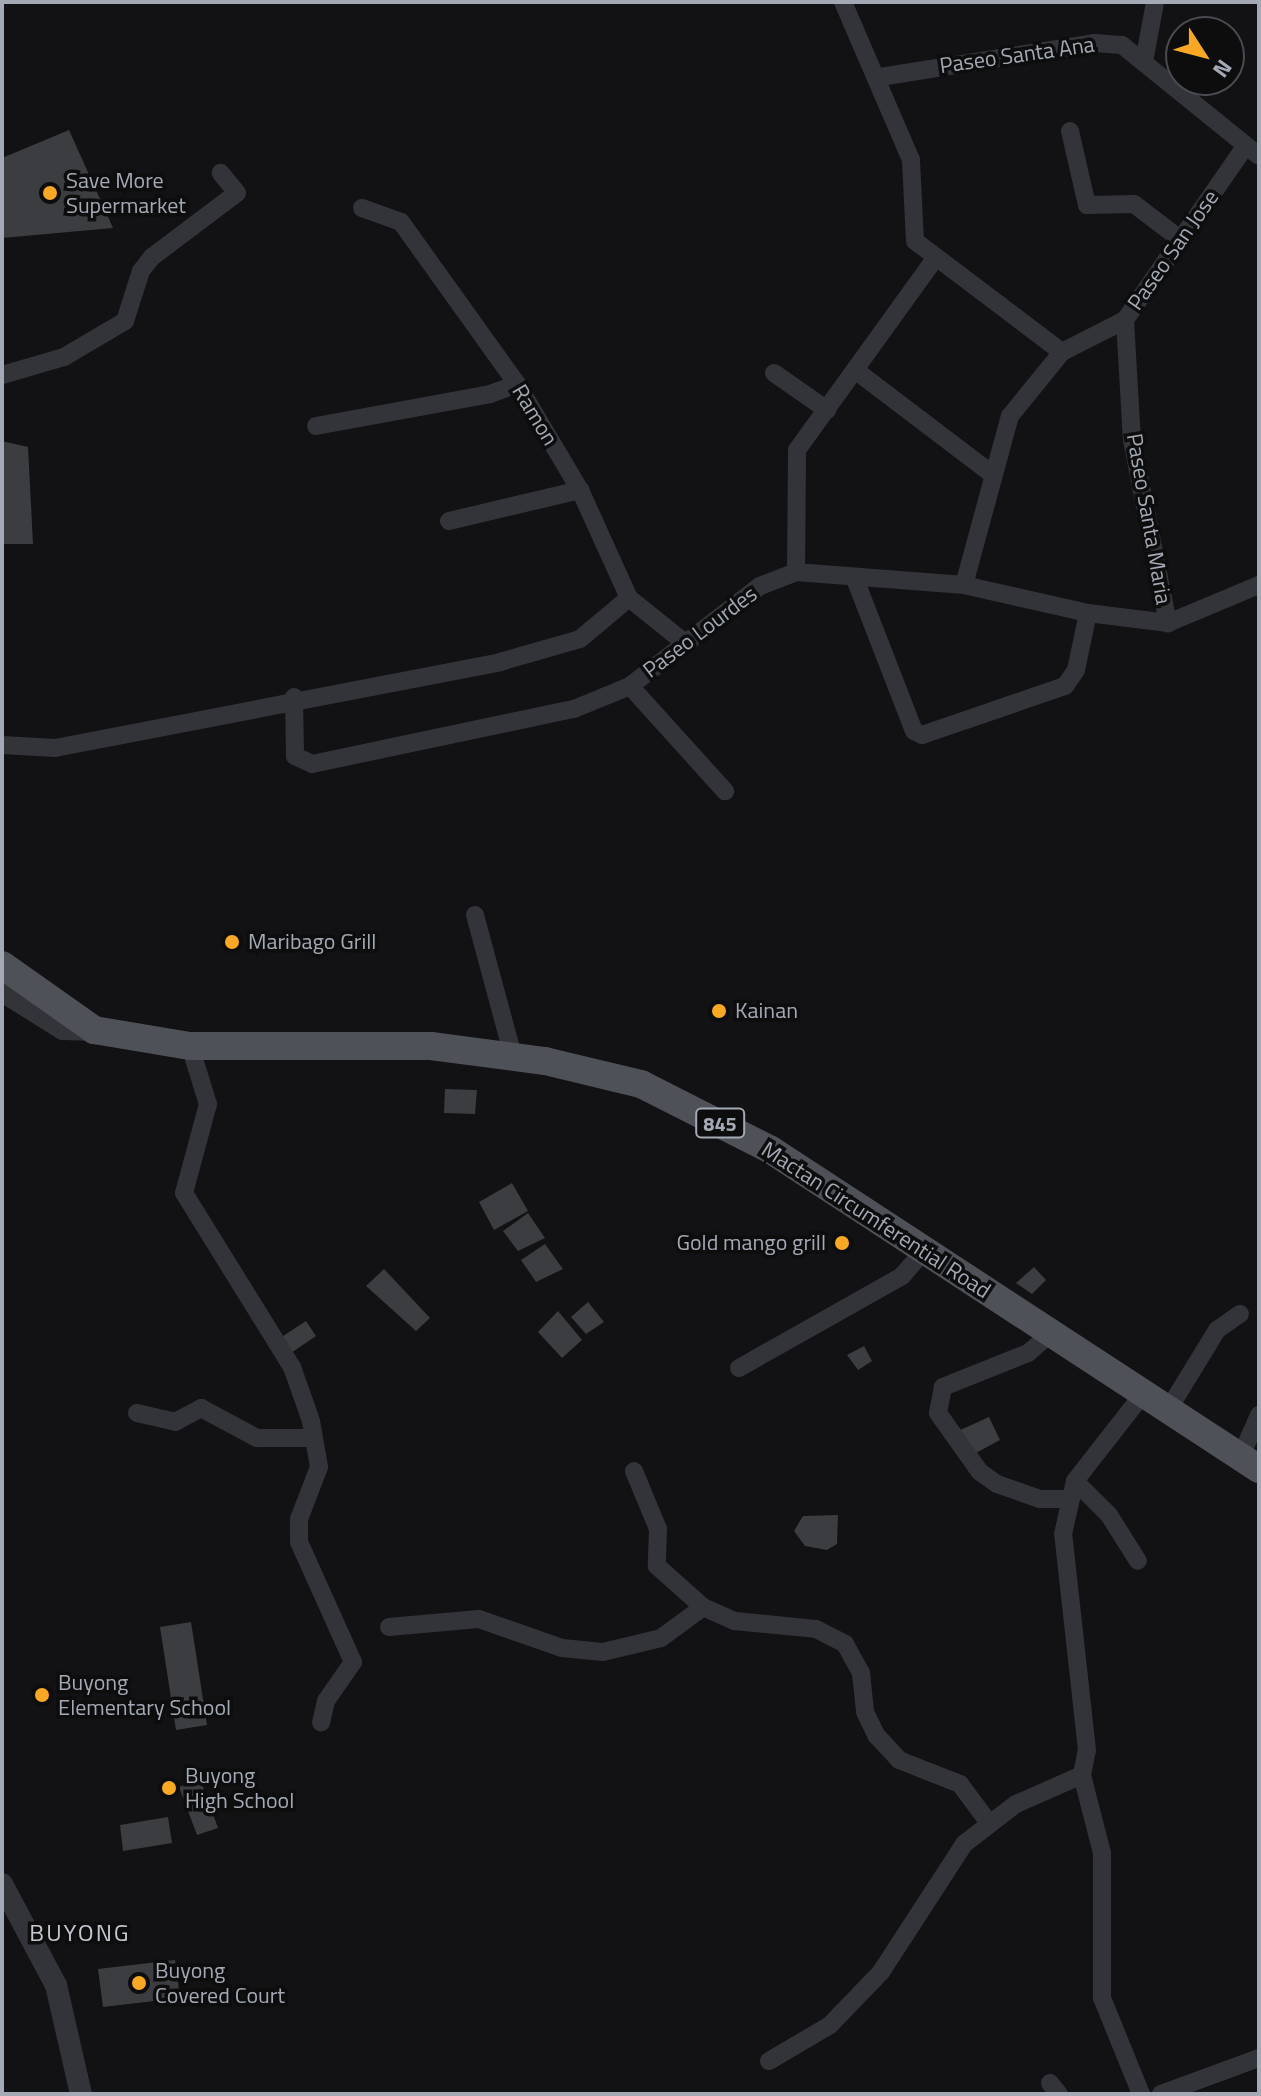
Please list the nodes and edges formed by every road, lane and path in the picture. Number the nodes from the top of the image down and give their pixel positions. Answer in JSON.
{"nodes":[{"id":1,"x":843,"y":2,"type":"edge"},
{"id":2,"x":1155,"y":2,"type":"edge"},
{"id":3,"x":1144,"y":62,"type":"junction"},
{"id":4,"x":880,"y":77,"type":"junction"},
{"id":5,"x":1070,"y":131,"type":"dead end"},
{"id":6,"x":1252,"y":152,"type":"edge"},
{"id":7,"x":221,"y":173,"type":"dead end"},
{"id":8,"x":362,"y":208,"type":"dead end"},
{"id":9,"x":1180,"y":239,"type":"junction"},
{"id":10,"x":935,"y":259,"type":"junction"},
{"id":11,"x":1125,"y":320,"type":"junction"},
{"id":12,"x":1062,"y":352,"type":"junction"},
{"id":13,"x":855,"y":370,"type":"junction"},
{"id":14,"x":774,"y":373,"type":"dead end"},
{"id":15,"x":2,"y":375,"type":"edge"},
{"id":16,"x":517,"y":384,"type":"junction"},
{"id":17,"x":827,"y":410,"type":"junction"},
{"id":18,"x":316,"y":426,"type":"dead end"},
{"id":19,"x":992,"y":474,"type":"junction"},
{"id":20,"x":580,"y":490,"type":"junction"},
{"id":21,"x":449,"y":521,"type":"dead end"},
{"id":22,"x":796,"y":572,"type":"junction"},
{"id":23,"x":855,"y":579,"type":"junction"},
{"id":24,"x":964,"y":585,"type":"junction"},
{"id":25,"x":1259,"y":585,"type":"edge"},
{"id":26,"x":629,"y":598,"type":"junction"},
{"id":27,"x":1088,"y":613,"type":"junction"},
{"id":28,"x":1168,"y":623,"type":"junction"},
{"id":29,"x":685,"y":643,"type":"junction"},
{"id":30,"x":630,"y":686,"type":"junction"},
{"id":31,"x":294,"y":697,"type":"junction"},
{"id":32,"x":2,"y":745,"type":"edge"},
{"id":33,"x":725,"y":791,"type":"dead end"},
{"id":34,"x":475,"y":915,"type":"dead end"},
{"id":35,"x":2,"y":965,"type":"edge"},
{"id":36,"x":2,"y":991,"type":"edge"},
{"id":37,"x":94,"y":1030,"type":"junction"},
{"id":38,"x":190,"y":1046,"type":"junction"},
{"id":39,"x":513,"y":1056,"type":"junction"},
{"id":40,"x":924,"y":1251,"type":"junction"},
{"id":41,"x":1240,"y":1314,"type":"dead end"},
{"id":42,"x":1050,"y":1334,"type":"junction"},
{"id":43,"x":739,"y":1368,"type":"dead end"},
{"id":44,"x":1143,"y":1394,"type":"junction"},
{"id":45,"x":1168,"y":1410,"type":"junction"},
{"id":46,"x":137,"y":1413,"type":"dead end"},
{"id":47,"x":1259,"y":1415,"type":"edge"},
{"id":48,"x":314,"y":1438,"type":"junction"},
{"id":49,"x":1250,"y":1462,"type":"edge"},
{"id":50,"x":634,"y":1471,"type":"dead end"},
{"id":51,"x":1075,"y":1481,"type":"junction"},
{"id":52,"x":1069,"y":1499,"type":"junction"},
{"id":53,"x":1138,"y":1561,"type":"dead end"},
{"id":54,"x":703,"y":1607,"type":"junction"},
{"id":55,"x":389,"y":1627,"type":"dead end"},
{"id":56,"x":321,"y":1722,"type":"dead end"},
{"id":57,"x":1082,"y":1775,"type":"junction"},
{"id":58,"x":989,"y":1823,"type":"junction"},
{"id":59,"x":2,"y":1884,"type":"edge"},
{"id":60,"x":1259,"y":2058,"type":"edge"},
{"id":61,"x":769,"y":2061,"type":"dead end"},
{"id":62,"x":81,"y":2094,"type":"edge"},
{"id":63,"x":1141,"y":2094,"type":"edge"},
{"id":64,"x":1161,"y":2094,"type":"edge"}],
"edges":[{"from":1,"to":4,"type":"street"},
{"from":2,"to":3,"type":"street"},
{"from":3,"to":4,"type":"street","name":"Paseo Santa Ana"},
{"from":3,"to":6,"type":"street","name":"Paseo Santa Ana"},
{"from":4,"to":10,"type":"street"},
{"from":5,"to":9,"type":"street"},
{"from":6,"to":9,"type":"street","name":"Paseo San Jose"},
{"from":7,"to":15,"type":"street"},
{"from":8,"to":16,"type":"street","name":"Ramon"},
{"from":9,"to":11,"type":"street","name":"Paseo San Jose"},
{"from":10,"to":12,"type":"street"},
{"from":10,"to":13,"type":"street"},
{"from":11,"to":12,"type":"street","name":"Paseo San Jose"},
{"from":11,"to":28,"type":"street","name":"Paseo Santa Maria"},
{"from":12,"to":19,"type":"street","name":"Paseo San Jose"},
{"from":13,"to":17,"type":"street"},
{"from":13,"to":19,"type":"street"},
{"from":14,"to":17,"type":"street"},
{"from":16,"to":18,"type":"street"},
{"from":16,"to":20,"type":"street","name":"Ramon"},
{"from":17,"to":22,"type":"street"},
{"from":19,"to":24,"type":"street","name":"Paseo San Jose"},
{"from":20,"to":21,"type":"street"},
{"from":20,"to":26,"type":"street","name":"Ramon"},
{"from":22,"to":23,"type":"street","name":"Paseo Lourdes"},
{"from":22,"to":29,"type":"street","name":"Paseo Lourdes"},
{"from":23,"to":24,"type":"street","name":"Paseo Lourdes"},
{"from":23,"to":27,"type":"street"},
{"from":24,"to":27,"type":"street","name":"Paseo Lourdes"},
{"from":25,"to":28,"type":"street","name":"Paseo Lourdes"},
{"from":26,"to":29,"type":"street","name":"Ramon"},
{"from":26,"to":31,"type":"street"},
{"from":27,"to":28,"type":"street","name":"Paseo Lourdes"},
{"from":29,"to":30,"type":"street","name":"Paseo Lourdes"},
{"from":30,"to":31,"type":"street","name":"Paseo Lourdes"},
{"from":30,"to":33,"type":"street"},
{"from":31,"to":32,"type":"street"},
{"from":34,"to":39,"type":"street"},
{"from":35,"to":37,"type":"main road","name":"Mactan Circumferential Road","number":"845"},
{"from":36,"to":37,"type":"street"},
{"from":37,"to":38,"type":"main road","name":"Mactan Circumferential Road","number":"845"},
{"from":38,"to":39,"type":"main road","name":"Mactan Circumferential Road","number":"845"},
{"from":38,"to":48,"type":"street"},
{"from":39,"to":40,"type":"main road","name":"Mactan Circumferential Road","number":"845"},
{"from":40,"to":42,"type":"main road","name":"Mactan Circumferential Road","number":"845"},
{"from":40,"to":43,"type":"street"},
{"from":41,"to":45,"type":"street"},
{"from":42,"to":44,"type":"main road","name":"Mactan Circumferential Road","number":"845"},
{"from":42,"to":52,"type":"street"},
{"from":44,"to":45,"type":"main road","name":"Mactan Circumferential Road","number":"845"},
{"from":44,"to":51,"type":"street"},
{"from":45,"to":49,"type":"main road","name":"Mactan Circumferential Road","number":"845"},
{"from":46,"to":48,"type":"street"},
{"from":47,"to":49,"type":"street"},
{"from":48,"to":56,"type":"street"},
{"from":50,"to":54,"type":"street"},
{"from":51,"to":52,"type":"street"},
{"from":51,"to":53,"type":"street"},
{"from":52,"to":57,"type":"street"},
{"from":54,"to":55,"type":"street"},
{"from":54,"to":58,"type":"street"},
{"from":57,"to":58,"type":"street"},
{"from":57,"to":63,"type":"street"},
{"from":58,"to":61,"type":"street"},
{"from":59,"to":62,"type":"street"},
{"from":60,"to":64,"type":"street"}]}
